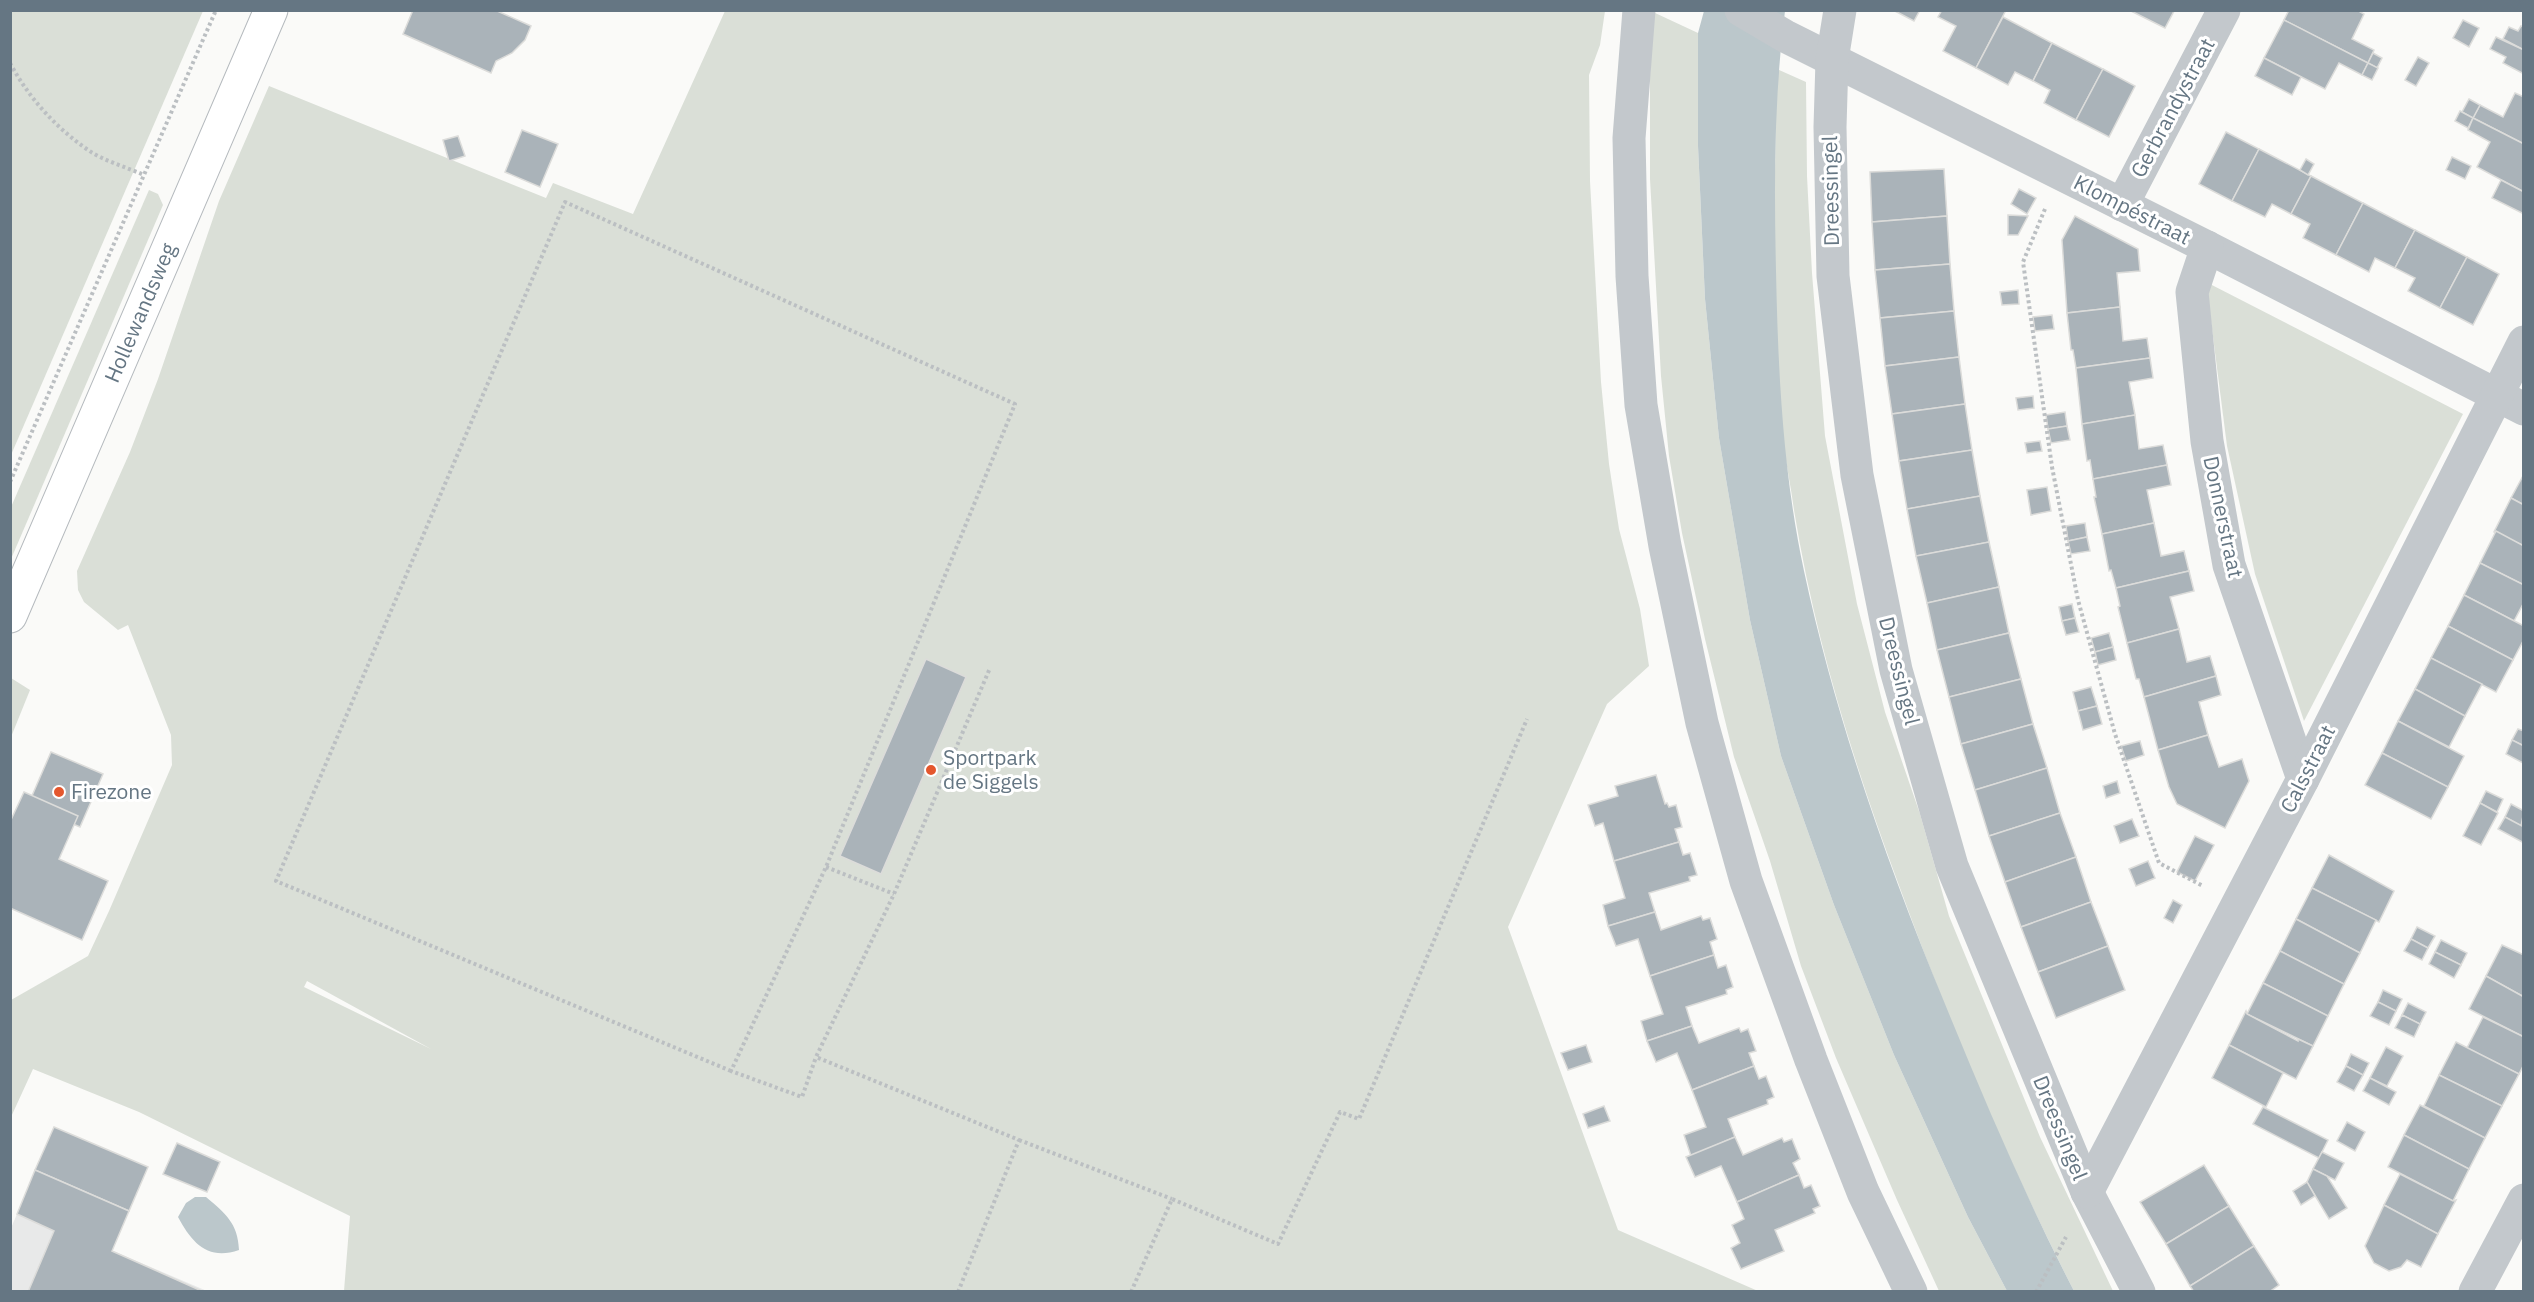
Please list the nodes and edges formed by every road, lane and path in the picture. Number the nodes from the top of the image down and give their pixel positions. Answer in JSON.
{"nodes":[{"id":1,"x":216,"y":10,"type":"edge"},
{"id":2,"x":271,"y":10,"type":"edge"},
{"id":3,"x":1639,"y":10,"type":"edge"},
{"id":4,"x":1741,"y":10,"type":"edge"},
{"id":5,"x":1840,"y":10,"type":"edge"},
{"id":6,"x":2224,"y":10,"type":"edge"},
{"id":7,"x":1832,"y":60,"type":"junction"},
{"id":8,"x":10,"y":63,"type":"edge"},
{"id":9,"x":2060,"y":174,"type":"junction"},
{"id":10,"x":144,"y":175,"type":"junction"},
{"id":11,"x":2122,"y":205,"type":"junction"},
{"id":12,"x":2207,"y":248,"type":"junction"},
{"id":13,"x":2523,"y":342,"type":"edge"},
{"id":14,"x":2510,"y":402,"type":"edge"},
{"id":15,"x":10,"y":482,"type":"edge"},
{"id":16,"x":10,"y":616,"type":"edge"},
{"id":17,"x":990,"y":668,"type":"dead end"},
{"id":18,"x":1527,"y":719,"type":"dead end"},
{"id":19,"x":2303,"y":779,"type":"junction"},
{"id":20,"x":826,"y":867,"type":"junction"},
{"id":21,"x":894,"y":894,"type":"junction"},
{"id":22,"x":2238,"y":904,"type":"junction"},
{"id":23,"x":816,"y":1057,"type":"junction"},
{"id":24,"x":731,"y":1071,"type":"junction"},
{"id":25,"x":1019,"y":1140,"type":"junction"},
{"id":26,"x":2086,"y":1192,"type":"junction"},
{"id":27,"x":1172,"y":1199,"type":"junction"},
{"id":28,"x":2523,"y":1200,"type":"edge"},
{"id":29,"x":2064,"y":1241,"type":"dead end"},
{"id":30,"x":958,"y":1292,"type":"edge"},
{"id":31,"x":1131,"y":1292,"type":"edge"},
{"id":32,"x":1911,"y":1292,"type":"edge"},
{"id":33,"x":2036,"y":1292,"type":"edge"},
{"id":34,"x":2139,"y":1292,"type":"edge"},
{"id":35,"x":2475,"y":1292,"type":"edge"}],
"edges":[{"from":1,"to":10,"type":"path"},
{"from":2,"to":16,"type":"main road","name":"Hollewandsweg"},
{"from":3,"to":32,"type":"street"},
{"from":4,"to":7,"type":"street","name":"Klompéstraat"},
{"from":5,"to":7,"type":"street","name":"Dreessingel"},
{"from":6,"to":11,"type":"street","name":"Gerbrandystraat"},
{"from":7,"to":9,"type":"street","name":"Klompéstraat"},
{"from":7,"to":26,"type":"street","name":"Dreessingel"},
{"from":8,"to":10,"type":"path"},
{"from":9,"to":11,"type":"street","name":"Klompéstraat"},
{"from":9,"to":22,"type":"path"},
{"from":10,"to":15,"type":"path"},
{"from":11,"to":12,"type":"street","name":"Klompéstraat"},
{"from":12,"to":14,"type":"street","name":"Klompéstraat"},
{"from":12,"to":19,"type":"street","name":"Donnerstraat"},
{"from":13,"to":14,"type":"street","name":"Calsstraat"},
{"from":14,"to":19,"type":"street","name":"Calsstraat"},
{"from":17,"to":21,"type":"path"},
{"from":18,"to":27,"type":"path"},
{"from":19,"to":22,"type":"street","name":"Calsstraat"},
{"from":20,"to":21,"type":"path"},
{"from":20,"to":24,"type":"path"},
{"from":20,"to":24,"type":"path"},
{"from":21,"to":23,"type":"path"},
{"from":22,"to":26,"type":"street","name":"Calsstraat"},
{"from":23,"to":24,"type":"path"},
{"from":23,"to":25,"type":"path"},
{"from":25,"to":27,"type":"path"},
{"from":25,"to":30,"type":"path"},
{"from":26,"to":34,"type":"street","name":"Dreessingel"},
{"from":27,"to":31,"type":"path"},
{"from":28,"to":35,"type":"street"},
{"from":29,"to":33,"type":"path"}]}
